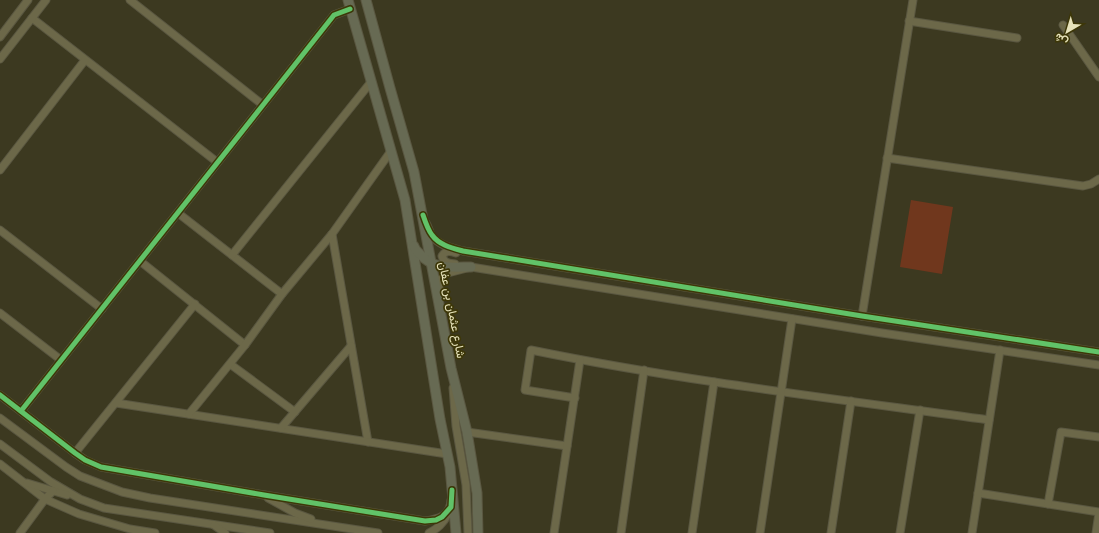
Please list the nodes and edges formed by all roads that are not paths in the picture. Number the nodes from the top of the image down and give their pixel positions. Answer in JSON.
{"nodes":[{"id":1,"x":28,"y":0,"type":"edge"},
{"id":2,"x":46,"y":0,"type":"edge"},
{"id":3,"x":130,"y":0,"type":"edge"},
{"id":4,"x":366,"y":0,"type":"edge"},
{"id":5,"x":913,"y":0,"type":"edge"},
{"id":6,"x":349,"y":4,"type":"edge"},
{"id":7,"x":32,"y":18,"type":"junction"},
{"id":8,"x":909,"y":21,"type":"junction"},
{"id":9,"x":1063,"y":25,"type":"dead end"},
{"id":10,"x":0,"y":37,"type":"edge"},
{"id":11,"x":1017,"y":38,"type":"dead end"},
{"id":12,"x":0,"y":59,"type":"edge"},
{"id":13,"x":85,"y":60,"type":"junction"},
{"id":14,"x":1099,"y":77,"type":"edge"},
{"id":15,"x":371,"y":82,"type":"junction"},
{"id":16,"x":263,"y":105,"type":"junction"},
{"id":17,"x":391,"y":151,"type":"junction"},
{"id":18,"x":887,"y":158,"type":"junction"},
{"id":19,"x":217,"y":162,"type":"junction"},
{"id":20,"x":1,"y":166,"type":"edge"},
{"id":21,"x":1099,"y":179,"type":"edge"},
{"id":22,"x":178,"y":212,"type":"junction"},
{"id":23,"x":423,"y":215,"type":"junction"},
{"id":24,"x":0,"y":230,"type":"edge"},
{"id":25,"x":332,"y":234,"type":"junction"},
{"id":26,"x":411,"y":239,"type":"junction"},
{"id":27,"x":232,"y":255,"type":"junction"},
{"id":28,"x":484,"y":255,"type":"junction"},
{"id":29,"x":140,"y":261,"type":"junction"},
{"id":30,"x":431,"y":264,"type":"junction"},
{"id":31,"x":472,"y":267,"type":"junction"},
{"id":32,"x":282,"y":294,"type":"junction"},
{"id":33,"x":195,"y":304,"type":"junction"},
{"id":34,"x":438,"y":305,"type":"junction"},
{"id":35,"x":102,"y":309,"type":"junction"},
{"id":36,"x":0,"y":313,"type":"edge"},
{"id":37,"x":862,"y":316,"type":"junction"},
{"id":38,"x":792,"y":318,"type":"junction"},
{"id":39,"x":245,"y":345,"type":"junction"},
{"id":40,"x":351,"y":346,"type":"junction"},
{"id":41,"x":1000,"y":350,"type":"junction"},
{"id":42,"x":1099,"y":352,"type":"edge"},
{"id":43,"x":61,"y":360,"type":"junction"},
{"id":44,"x":580,"y":360,"type":"junction"},
{"id":45,"x":230,"y":364,"type":"junction"},
{"id":46,"x":1099,"y":365,"type":"edge"},
{"id":47,"x":451,"y":368,"type":"junction"},
{"id":48,"x":644,"y":370,"type":"junction"},
{"id":49,"x":714,"y":382,"type":"junction"},
{"id":50,"x":781,"y":391,"type":"junction"},
{"id":51,"x":1,"y":396,"type":"edge"},
{"id":52,"x":575,"y":398,"type":"junction"},
{"id":53,"x":851,"y":401,"type":"junction"},
{"id":54,"x":116,"y":403,"type":"junction"},
{"id":55,"x":920,"y":410,"type":"junction"},
{"id":56,"x":21,"y":412,"type":"junction"},
{"id":57,"x":295,"y":412,"type":"junction"},
{"id":58,"x":189,"y":414,"type":"junction"},
{"id":59,"x":0,"y":418,"type":"edge"},
{"id":60,"x":989,"y":420,"type":"junction"},
{"id":61,"x":281,"y":428,"type":"junction"},
{"id":62,"x":467,"y":432,"type":"junction"},
{"id":63,"x":1099,"y":437,"type":"edge"},
{"id":64,"x":368,"y":442,"type":"junction"},
{"id":65,"x":0,"y":444,"type":"edge"},
{"id":66,"x":567,"y":446,"type":"junction"},
{"id":67,"x":75,"y":453,"type":"junction"},
{"id":68,"x":447,"y":454,"type":"junction"},
{"id":69,"x":0,"y":464,"type":"edge"},
{"id":70,"x":21,"y":481,"type":"junction"},
{"id":71,"x":452,"y":490,"type":"junction"},
{"id":72,"x":53,"y":491,"type":"junction"},
{"id":73,"x":978,"y":493,"type":"junction"},
{"id":74,"x":264,"y":496,"type":"junction"},
{"id":75,"x":80,"y":498,"type":"junction"},
{"id":76,"x":45,"y":499,"type":"junction"},
{"id":77,"x":1048,"y":504,"type":"junction"},
{"id":78,"x":451,"y":507,"type":"junction"},
{"id":79,"x":1099,"y":512,"type":"edge"},
{"id":80,"x":212,"y":524,"type":"junction"},
{"id":81,"x":332,"y":525,"type":"junction"},
{"id":82,"x":135,"y":532,"type":"edge"},
{"id":83,"x":20,"y":533,"type":"edge"},
{"id":84,"x":156,"y":533,"type":"edge"},
{"id":85,"x":224,"y":533,"type":"edge"},
{"id":86,"x":270,"y":533,"type":"edge"},
{"id":87,"x":378,"y":533,"type":"edge"},
{"id":88,"x":429,"y":533,"type":"edge"},
{"id":89,"x":456,"y":533,"type":"edge"},
{"id":90,"x":468,"y":533,"type":"edge"},
{"id":91,"x":478,"y":533,"type":"edge"},
{"id":92,"x":554,"y":533,"type":"edge"},
{"id":93,"x":621,"y":533,"type":"edge"},
{"id":94,"x":692,"y":533,"type":"edge"},
{"id":95,"x":760,"y":533,"type":"edge"},
{"id":96,"x":831,"y":533,"type":"edge"},
{"id":97,"x":900,"y":533,"type":"edge"},
{"id":98,"x":972,"y":533,"type":"edge"},
{"id":99,"x":1096,"y":533,"type":"edge"}],
"edges":[{"from":1,"to":10,"type":"street"},
{"from":2,"to":7,"type":"street"},
{"from":3,"to":16,"type":"street"},
{"from":4,"to":23,"type":"main road","name":"شارع عثمان بن عفان"},
{"from":5,"to":8,"type":"street"},
{"from":6,"to":15,"type":"main road"},
{"from":6,"to":16,"type":"street"},
{"from":7,"to":12,"type":"street"},
{"from":7,"to":13,"type":"street"},
{"from":8,"to":11,"type":"street"},
{"from":8,"to":18,"type":"street"},
{"from":9,"to":14,"type":"street"},
{"from":13,"to":19,"type":"street"},
{"from":13,"to":20,"type":"street"},
{"from":15,"to":17,"type":"main road"},
{"from":15,"to":27,"type":"street"},
{"from":16,"to":19,"type":"street"},
{"from":17,"to":25,"type":"street"},
{"from":17,"to":26,"type":"main road"},
{"from":18,"to":21,"type":"street"},
{"from":18,"to":37,"type":"street"},
{"from":19,"to":22,"type":"street"},
{"from":22,"to":27,"type":"street"},
{"from":22,"to":29,"type":"street"},
{"from":23,"to":28,"type":"street"},
{"from":23,"to":30,"type":"main road","name":"شارع عثمان بن عفان"},
{"from":24,"to":35,"type":"street"},
{"from":25,"to":32,"type":"street"},
{"from":25,"to":40,"type":"street"},
{"from":26,"to":30,"type":"main road"},
{"from":26,"to":68,"type":"main road"},
{"from":27,"to":32,"type":"street"},
{"from":28,"to":31,"type":"street"},
{"from":28,"to":37,"type":"street"},
{"from":29,"to":33,"type":"street"},
{"from":29,"to":35,"type":"street"},
{"from":30,"to":31,"type":"main road"},
{"from":30,"to":34,"type":"main road","name":"شارع عثمان بن عفان"},
{"from":31,"to":34,"type":"street"},
{"from":31,"to":38,"type":"street"},
{"from":32,"to":39,"type":"street"},
{"from":33,"to":39,"type":"street"},
{"from":33,"to":54,"type":"street"},
{"from":34,"to":47,"type":"main road","name":"شارع عثمان بن عفان"},
{"from":35,"to":43,"type":"street"},
{"from":36,"to":43,"type":"street"},
{"from":37,"to":42,"type":"street"},
{"from":38,"to":41,"type":"street"},
{"from":38,"to":50,"type":"street"},
{"from":39,"to":45,"type":"street"},
{"from":40,"to":57,"type":"street"},
{"from":40,"to":64,"type":"street"},
{"from":41,"to":46,"type":"street"},
{"from":41,"to":60,"type":"street"},
{"from":43,"to":56,"type":"street"},
{"from":44,"to":48,"type":"street"},
{"from":44,"to":52,"type":"street"},
{"from":44,"to":52,"type":"street"},
{"from":45,"to":57,"type":"street"},
{"from":45,"to":58,"type":"street"},
{"from":47,"to":62,"type":"main road","name":"شارع عثمان بن عفان"},
{"from":47,"to":90,"type":"street"},
{"from":48,"to":49,"type":"street"},
{"from":48,"to":93,"type":"street"},
{"from":49,"to":50,"type":"street"},
{"from":49,"to":94,"type":"street"},
{"from":50,"to":53,"type":"street"},
{"from":50,"to":95,"type":"street"},
{"from":51,"to":56,"type":"street"},
{"from":52,"to":66,"type":"street"},
{"from":53,"to":55,"type":"street"},
{"from":53,"to":96,"type":"street"},
{"from":54,"to":58,"type":"street"},
{"from":54,"to":67,"type":"street"},
{"from":55,"to":60,"type":"street"},
{"from":55,"to":97,"type":"street"},
{"from":56,"to":67,"type":"street"},
{"from":57,"to":61,"type":"street"},
{"from":58,"to":61,"type":"street"},
{"from":59,"to":81,"type":"street"},
{"from":60,"to":73,"type":"street"},
{"from":61,"to":64,"type":"street"},
{"from":62,"to":66,"type":"street"},
{"from":62,"to":91,"type":"main road","name":"شارع عثمان بن عفان"},
{"from":63,"to":77,"type":"street"},
{"from":64,"to":68,"type":"street"},
{"from":65,"to":75,"type":"street"},
{"from":66,"to":92,"type":"street"},
{"from":67,"to":74,"type":"street"},
{"from":68,"to":71,"type":"main road"},
{"from":69,"to":70,"type":"street"},
{"from":70,"to":72,"type":"street"},
{"from":70,"to":76,"type":"street"},
{"from":71,"to":78,"type":"street"},
{"from":71,"to":89,"type":"main road"},
{"from":72,"to":75,"type":"street"},
{"from":72,"to":76,"type":"street"},
{"from":73,"to":77,"type":"street"},
{"from":73,"to":98,"type":"street"},
{"from":74,"to":78,"type":"street"},
{"from":74,"to":81,"type":"street"},
{"from":75,"to":80,"type":"street"},
{"from":76,"to":82,"type":"street"},
{"from":76,"to":83,"type":"street"},
{"from":77,"to":79,"type":"street"},
{"from":78,"to":88,"type":"street"},
{"from":79,"to":99,"type":"street"},
{"from":80,"to":85,"type":"street"},
{"from":80,"to":86,"type":"street"},
{"from":81,"to":87,"type":"street"},
{"from":82,"to":84,"type":"street"}]}
